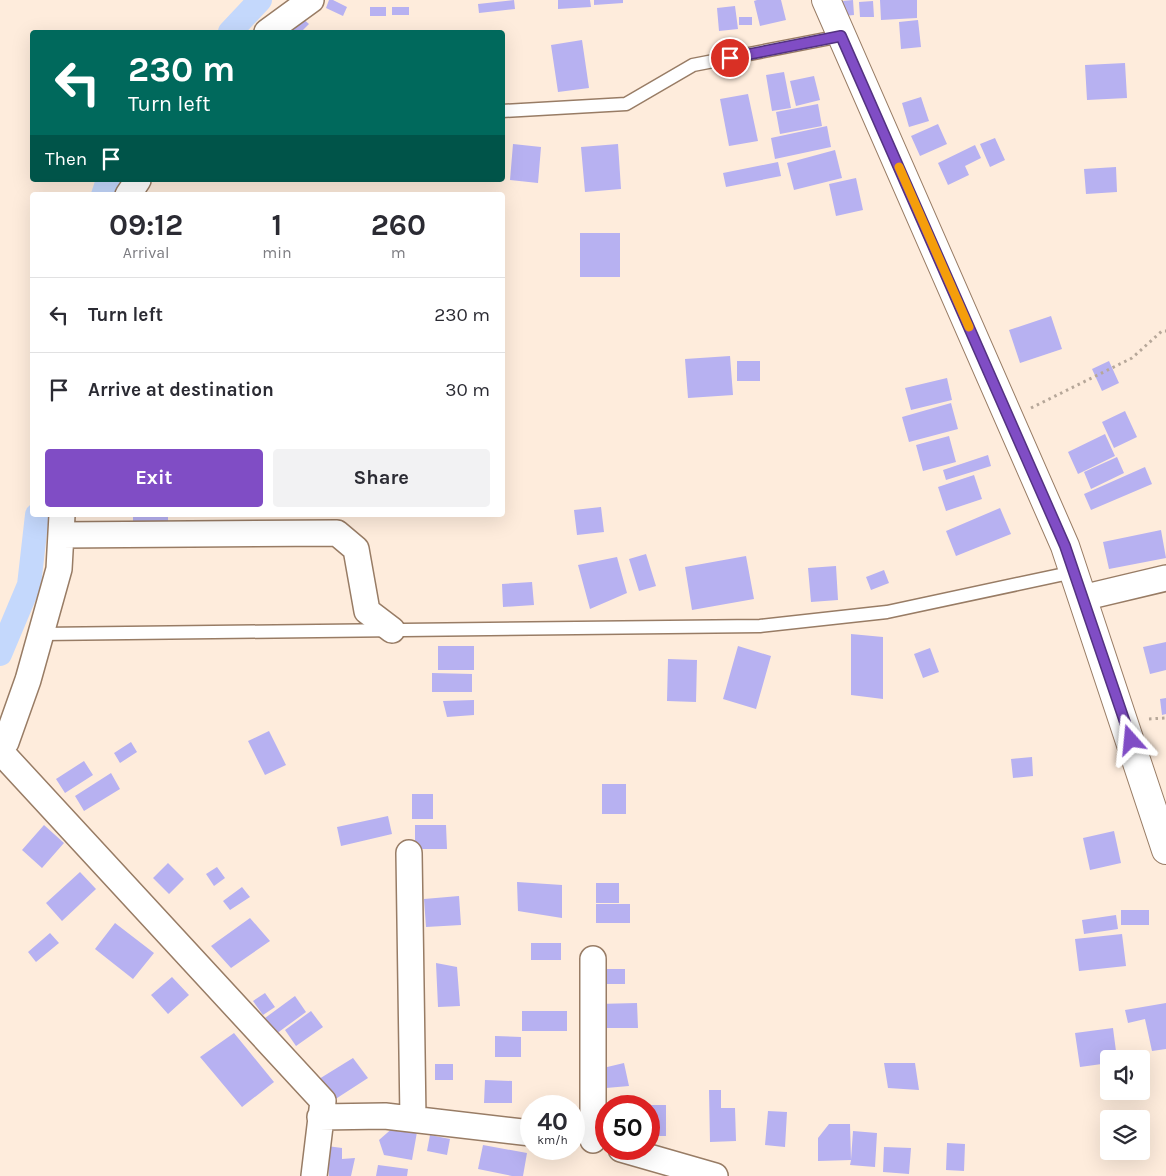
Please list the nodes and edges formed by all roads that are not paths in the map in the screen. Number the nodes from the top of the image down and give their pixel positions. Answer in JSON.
{"nodes":[{"id":1,"x":311,"y":0,"type":"edge"},
{"id":2,"x":826,"y":0,"type":"edge"},
{"id":3,"x":270,"y":30,"type":"edge"},
{"id":4,"x":841,"y":36,"type":"junction"},
{"id":5,"x":505,"y":111,"type":"edge"},
{"id":6,"x":61,"y":525,"type":"edge"},
{"id":7,"x":1074,"y":572,"type":"junction"},
{"id":8,"x":1166,"y":578,"type":"edge"},
{"id":9,"x":1082,"y":598,"type":"junction"},
{"id":10,"x":392,"y":630,"type":"junction"},
{"id":11,"x":41,"y":634,"type":"junction"},
{"id":12,"x":0,"y":751,"type":"edge"},
{"id":13,"x":1166,"y":850,"type":"edge"},
{"id":14,"x":410,"y":853,"type":"dead end"},
{"id":15,"x":593,"y":959,"type":"dead end"},
{"id":16,"x":320,"y":1117,"type":"junction"},
{"id":17,"x":413,"y":1119,"type":"junction"},
{"id":18,"x":520,"y":1132,"type":"edge"},
{"id":19,"x":591,"y":1141,"type":"edge"},
{"id":20,"x":657,"y":1160,"type":"edge"},
{"id":21,"x":314,"y":1176,"type":"edge"},
{"id":22,"x":715,"y":1176,"type":"edge"}],
"edges":[{"from":1,"to":3,"type":"street"},
{"from":2,"to":4,"type":"main road"},
{"from":4,"to":5,"type":"lane"},
{"from":4,"to":7,"type":"main road"},
{"from":6,"to":10,"type":"street"},
{"from":6,"to":11,"type":"street"},
{"from":7,"to":9,"type":"main road"},
{"from":7,"to":10,"type":"lane"},
{"from":8,"to":9,"type":"street"},
{"from":9,"to":13,"type":"main road"},
{"from":10,"to":11,"type":"lane"},
{"from":11,"to":12,"type":"street"},
{"from":12,"to":16,"type":"street"},
{"from":14,"to":17,"type":"street"},
{"from":15,"to":19,"type":"street"},
{"from":16,"to":17,"type":"street"},
{"from":16,"to":21,"type":"street"},
{"from":17,"to":18,"type":"street"},
{"from":20,"to":22,"type":"street"}]}
